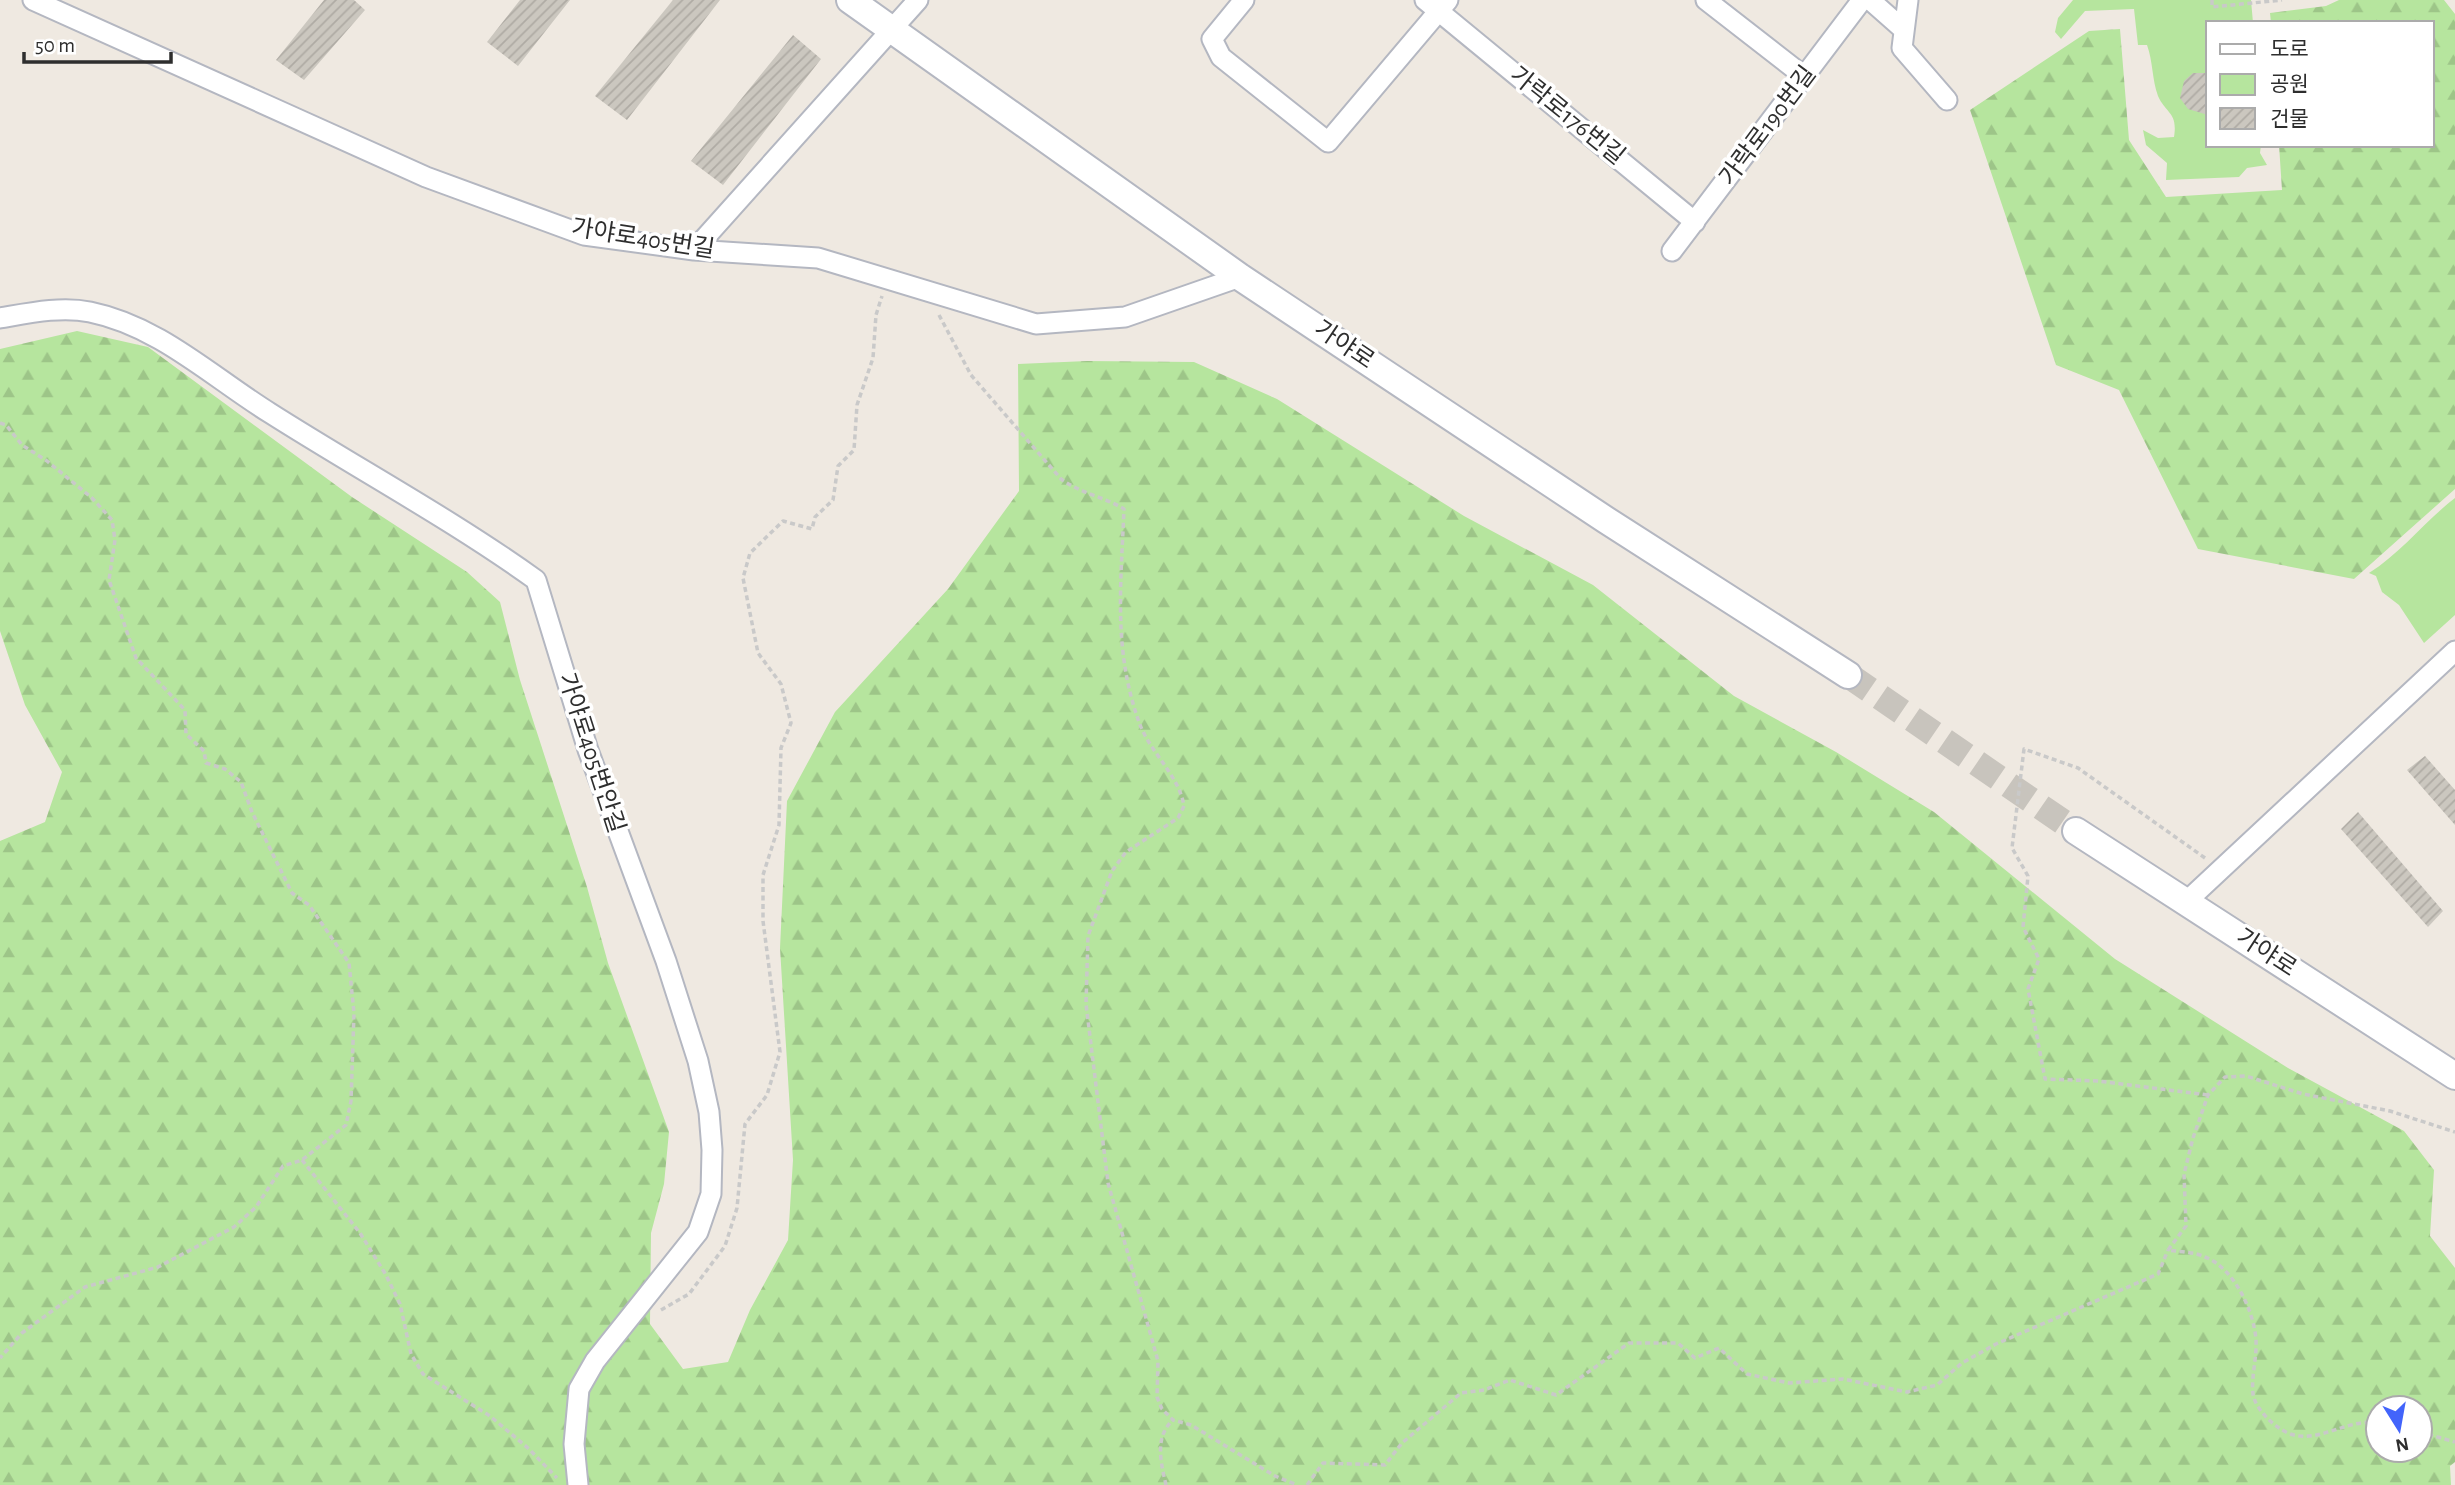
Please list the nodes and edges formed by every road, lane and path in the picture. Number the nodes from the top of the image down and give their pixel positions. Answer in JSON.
{"nodes":[{"id":1,"x":33,"y":0,"type":"edge"},
{"id":2,"x":850,"y":0,"type":"edge"},
{"id":3,"x":918,"y":0,"type":"edge"},
{"id":4,"x":1244,"y":0,"type":"edge"},
{"id":5,"x":1706,"y":0,"type":"edge"},
{"id":6,"x":1862,"y":0,"type":"edge"},
{"id":7,"x":1870,"y":0,"type":"edge"},
{"id":8,"x":1908,"y":0,"type":"edge"},
{"id":9,"x":2212,"y":0,"type":"edge"},
{"id":10,"x":2282,"y":0,"type":"edge"},
{"id":11,"x":1437,"y":4,"type":"edge"},
{"id":12,"x":890,"y":30,"type":"junction"},
{"id":13,"x":1904,"y":30,"type":"junction"},
{"id":14,"x":1805,"y":77,"type":"junction"},
{"id":15,"x":1947,"y":100,"type":"dead end"},
{"id":16,"x":1695,"y":222,"type":"junction"},
{"id":17,"x":694,"y":250,"type":"junction"},
{"id":18,"x":1672,"y":251,"type":"dead end"},
{"id":19,"x":1240,"y":276,"type":"junction"},
{"id":20,"x":888,"y":279,"type":"junction"},
{"id":21,"x":932,"y":310,"type":"dead end"},
{"id":22,"x":0,"y":318,"type":"edge"},
{"id":23,"x":0,"y":423,"type":"edge"},
{"id":24,"x":2455,"y":651,"type":"edge"},
{"id":25,"x":1848,"y":675,"type":"tunnel mouth"},
{"id":26,"x":2076,"y":831,"type":"tunnel mouth"},
{"id":27,"x":2221,"y":869,"type":"junction"},
{"id":28,"x":2187,"y":901,"type":"junction"},
{"id":29,"x":2455,"y":1076,"type":"edge"},
{"id":30,"x":767,"y":1095,"type":"dead end"},
{"id":31,"x":2208,"y":1095,"type":"junction"},
{"id":32,"x":2455,"y":1132,"type":"edge"},
{"id":33,"x":302,"y":1160,"type":"junction"},
{"id":34,"x":2168,"y":1250,"type":"junction"},
{"id":35,"x":0,"y":1358,"type":"edge"},
{"id":36,"x":1173,"y":1420,"type":"junction"},
{"id":37,"x":2364,"y":1423,"type":"edge"},
{"id":38,"x":2434,"y":1436,"type":"edge"},
{"id":39,"x":2455,"y":1442,"type":"edge"},
{"id":40,"x":563,"y":1485,"type":"edge"},
{"id":41,"x":578,"y":1485,"type":"edge"},
{"id":42,"x":1166,"y":1485,"type":"edge"},
{"id":43,"x":1297,"y":1485,"type":"edge"},
{"id":44,"x":1307,"y":1485,"type":"edge"}],
"edges":[{"from":1,"to":17,"type":"street","name":"가야로405번길"},
{"from":2,"to":12,"type":"main road","name":"가야로"},
{"from":3,"to":12,"type":"street"},
{"from":4,"to":11,"type":"street","name":"가락로176번길"},
{"from":5,"to":14,"type":"street"},
{"from":6,"to":14,"type":"street","name":"가락로190번길"},
{"from":7,"to":13,"type":"street"},
{"from":8,"to":13,"type":"street"},
{"from":9,"to":10,"type":"path"},
{"from":11,"to":16,"type":"street","name":"가락로176번길"},
{"from":12,"to":17,"type":"street"},
{"from":12,"to":19,"type":"main road","name":"가야로"},
{"from":13,"to":15,"type":"street"},
{"from":14,"to":16,"type":"street","name":"가락로190번길"},
{"from":16,"to":18,"type":"street","name":"가락로190번길"},
{"from":17,"to":20,"type":"street","name":"가야로405번길"},
{"from":19,"to":20,"type":"street","name":"가야로405번길"},
{"from":19,"to":25,"type":"main road","name":"가야로"},
{"from":20,"to":30,"type":"path"},
{"from":21,"to":36,"type":"path"},
{"from":22,"to":41,"type":"street","name":"가야로405번안길"},
{"from":23,"to":33,"type":"path"},
{"from":24,"to":27,"type":"street"},
{"from":26,"to":28,"type":"main road","name":"가야로"},
{"from":27,"to":28,"type":"street"},
{"from":27,"to":31,"type":"path"},
{"from":28,"to":29,"type":"main road","name":"가야로"},
{"from":31,"to":32,"type":"path"},
{"from":31,"to":34,"type":"path"},
{"from":33,"to":35,"type":"path"},
{"from":33,"to":40,"type":"path"},
{"from":34,"to":37,"type":"path"},
{"from":34,"to":44,"type":"path"},
{"from":36,"to":42,"type":"path"},
{"from":36,"to":43,"type":"path"},
{"from":38,"to":39,"type":"path"}]}
